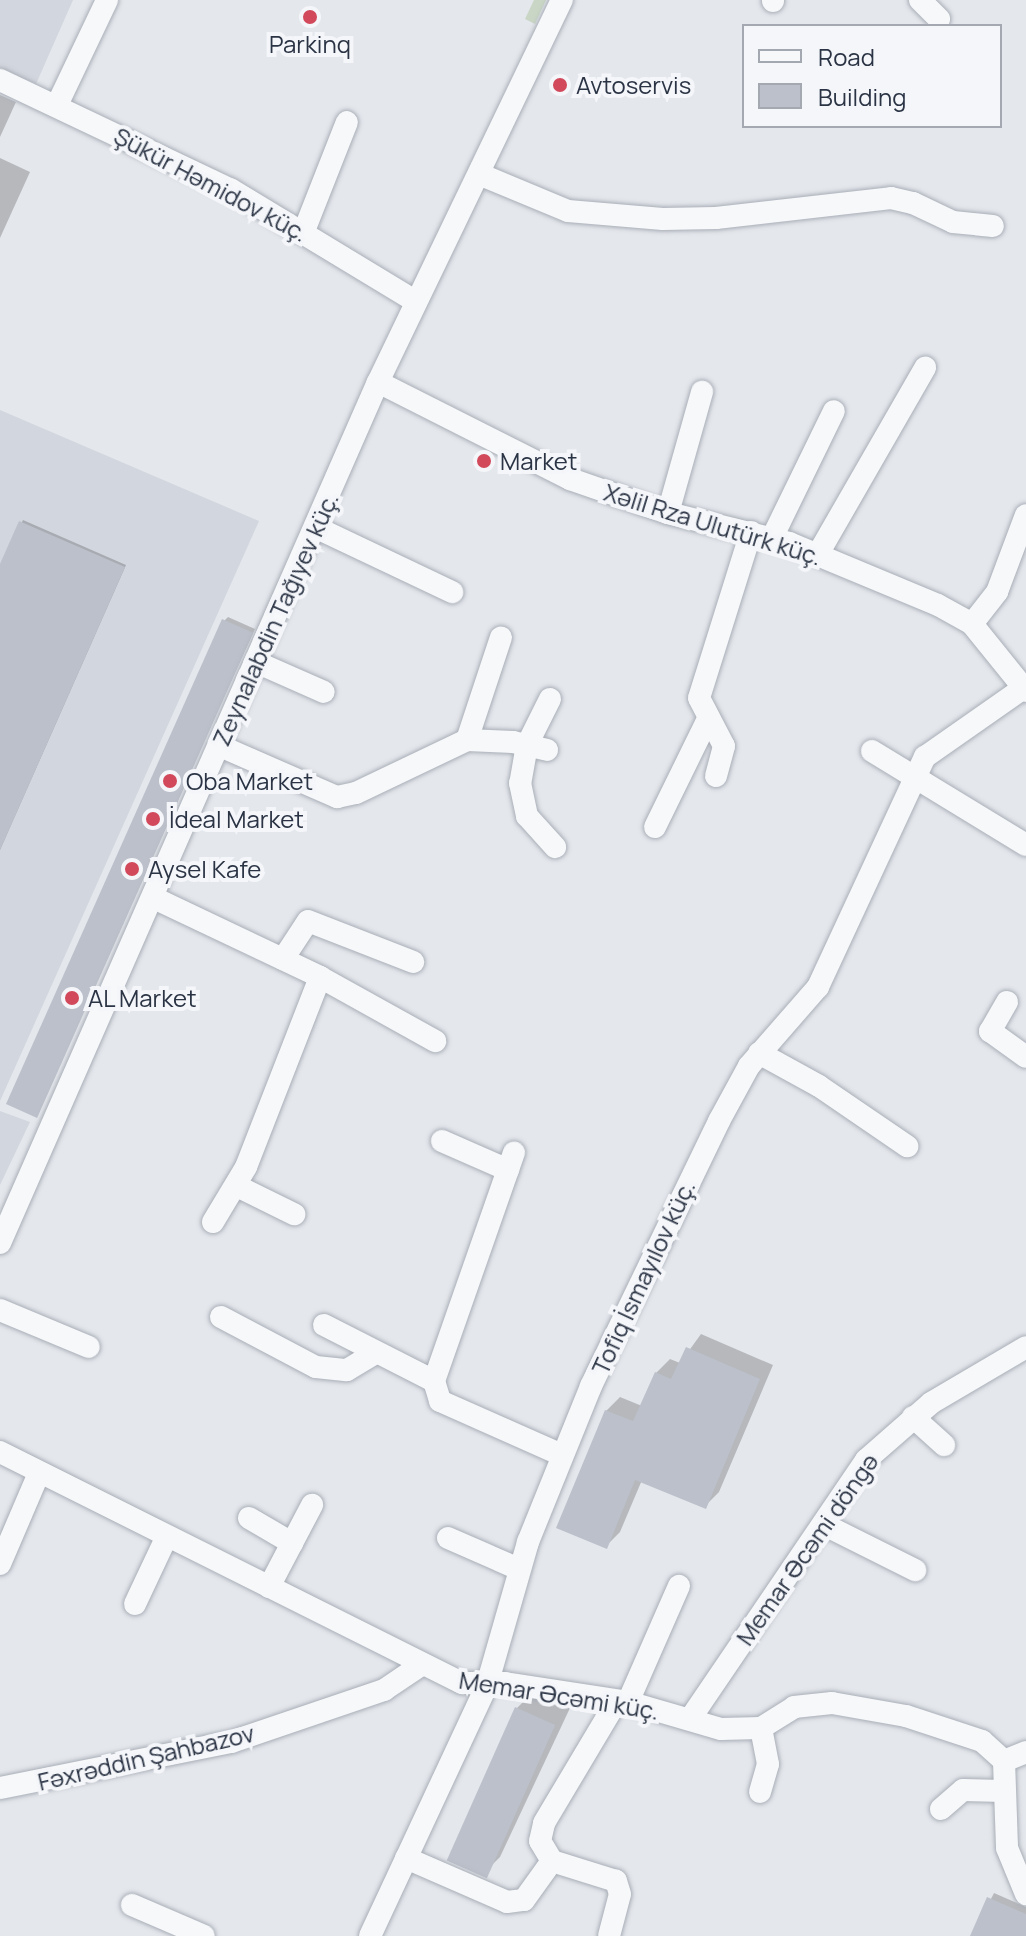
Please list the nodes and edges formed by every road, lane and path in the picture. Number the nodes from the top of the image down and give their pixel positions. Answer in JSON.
{"nodes":[{"id":1,"x":107,"y":0,"type":"edge"},
{"id":2,"x":562,"y":0,"type":"edge"},
{"id":3,"x":920,"y":0,"type":"edge"},
{"id":4,"x":939,"y":19,"type":"dead end"},
{"id":5,"x":0,"y":80,"type":"edge"},
{"id":6,"x":57,"y":105,"type":"junction"},
{"id":7,"x":347,"y":122,"type":"dead end"},
{"id":8,"x":479,"y":174,"type":"junction"},
{"id":9,"x":993,"y":226,"type":"dead end"},
{"id":10,"x":304,"y":231,"type":"junction"},
{"id":11,"x":415,"y":301,"type":"junction"},
{"id":12,"x":925,"y":368,"type":"dead end"},
{"id":13,"x":378,"y":382,"type":"junction"},
{"id":14,"x":702,"y":392,"type":"dead end"},
{"id":15,"x":834,"y":411,"type":"dead end"},
{"id":16,"x":668,"y":513,"type":"junction"},
{"id":17,"x":1026,"y":515,"type":"edge"},
{"id":18,"x":315,"y":527,"type":"junction"},
{"id":19,"x":762,"y":535,"type":"junction"},
{"id":20,"x":818,"y":554,"type":"junction"},
{"id":21,"x":452,"y":592,"type":"dead end"},
{"id":22,"x":972,"y":624,"type":"junction"},
{"id":23,"x":501,"y":637,"type":"dead end"},
{"id":24,"x":256,"y":662,"type":"junction"},
{"id":25,"x":1024,"y":690,"type":"edge"},
{"id":26,"x":324,"y":692,"type":"dead end"},
{"id":27,"x":550,"y":699,"type":"dead end"},
{"id":28,"x":707,"y":721,"type":"junction"},
{"id":29,"x":467,"y":740,"type":"junction"},
{"id":30,"x":220,"y":746,"type":"junction"},
{"id":31,"x":537,"y":748,"type":"junction"},
{"id":32,"x":872,"y":751,"type":"dead end"},
{"id":33,"x":716,"y":776,"type":"dead end"},
{"id":34,"x":913,"y":776,"type":"junction"},
{"id":35,"x":655,"y":827,"type":"dead end"},
{"id":36,"x":1026,"y":845,"type":"edge"},
{"id":37,"x":555,"y":847,"type":"dead end"},
{"id":38,"x":154,"y":898,"type":"junction"},
{"id":39,"x":283,"y":959,"type":"junction"},
{"id":40,"x":413,"y":962,"type":"dead end"},
{"id":41,"x":320,"y":977,"type":"junction"},
{"id":42,"x":1007,"y":1002,"type":"dead end"},
{"id":43,"x":435,"y":1041,"type":"dead end"},
{"id":44,"x":759,"y":1053,"type":"junction"},
{"id":45,"x":1026,"y":1057,"type":"edge"},
{"id":46,"x":442,"y":1141,"type":"dead end"},
{"id":47,"x":907,"y":1146,"type":"dead end"},
{"id":48,"x":237,"y":1186,"type":"junction"},
{"id":49,"x":294,"y":1214,"type":"dead end"},
{"id":50,"x":213,"y":1222,"type":"dead end"},
{"id":51,"x":0,"y":1243,"type":"edge"},
{"id":52,"x":0,"y":1310,"type":"edge"},
{"id":53,"x":221,"y":1317,"type":"dead end"},
{"id":54,"x":324,"y":1325,"type":"dead end"},
{"id":55,"x":89,"y":1347,"type":"dead end"},
{"id":56,"x":1026,"y":1347,"type":"edge"},
{"id":57,"x":375,"y":1353,"type":"junction"},
{"id":58,"x":434,"y":1381,"type":"junction"},
{"id":59,"x":913,"y":1417,"type":"junction"},
{"id":60,"x":944,"y":1445,"type":"dead end"},
{"id":61,"x":0,"y":1452,"type":"edge"},
{"id":62,"x":562,"y":1455,"type":"junction"},
{"id":63,"x":39,"y":1473,"type":"junction"},
{"id":64,"x":312,"y":1505,"type":"dead end"},
{"id":65,"x":249,"y":1518,"type":"dead end"},
{"id":66,"x":825,"y":1525,"type":"junction"},
{"id":67,"x":167,"y":1536,"type":"junction"},
{"id":68,"x":448,"y":1538,"type":"dead end"},
{"id":69,"x":292,"y":1543,"type":"junction"},
{"id":70,"x":0,"y":1564,"type":"edge"},
{"id":71,"x":519,"y":1569,"type":"junction"},
{"id":72,"x":915,"y":1570,"type":"dead end"},
{"id":73,"x":679,"y":1586,"type":"dead end"},
{"id":74,"x":269,"y":1587,"type":"junction"},
{"id":75,"x":135,"y":1604,"type":"dead end"},
{"id":76,"x":421,"y":1665,"type":"junction"},
{"id":77,"x":487,"y":1685,"type":"junction"},
{"id":78,"x":622,"y":1702,"type":"junction"},
{"id":79,"x":690,"y":1719,"type":"junction"},
{"id":80,"x":761,"y":1728,"type":"junction"},
{"id":81,"x":1026,"y":1752,"type":"edge"},
{"id":82,"x":1004,"y":1761,"type":"junction"},
{"id":83,"x":0,"y":1788,"type":"edge"},
{"id":84,"x":1003,"y":1791,"type":"junction"},
{"id":85,"x":760,"y":1792,"type":"dead end"},
{"id":86,"x":941,"y":1809,"type":"dead end"},
{"id":87,"x":406,"y":1858,"type":"junction"},
{"id":88,"x":552,"y":1861,"type":"junction"},
{"id":89,"x":1026,"y":1894,"type":"edge"},
{"id":90,"x":132,"y":1905,"type":"dead end"},
{"id":91,"x":204,"y":1936,"type":"edge"},
{"id":92,"x":370,"y":1936,"type":"edge"},
{"id":93,"x":609,"y":1936,"type":"edge"}],
"edges":[{"from":1,"to":6,"type":"street"},
{"from":2,"to":8,"type":"street","name":"Zeynalabdin Tağıyev küç."},
{"from":3,"to":4,"type":"street"},
{"from":5,"to":6,"type":"street","name":"Şükür Həmidov küç."},
{"from":6,"to":10,"type":"street","name":"Şükür Həmidov küç."},
{"from":7,"to":10,"type":"street"},
{"from":8,"to":9,"type":"street"},
{"from":8,"to":11,"type":"street","name":"Zeynalabdin Tağıyev küç."},
{"from":10,"to":11,"type":"street","name":"Şükür Həmidov küç."},
{"from":11,"to":13,"type":"street","name":"Zeynalabdin Tağıyev küç."},
{"from":12,"to":20,"type":"street"},
{"from":13,"to":16,"type":"street","name":"Xəlil Rza Ulutürk küç."},
{"from":13,"to":18,"type":"street","name":"Zeynalabdin Tağıyev küç."},
{"from":14,"to":16,"type":"street"},
{"from":15,"to":19,"type":"street"},
{"from":16,"to":19,"type":"street","name":"Xəlil Rza Ulutürk küç."},
{"from":17,"to":22,"type":"street"},
{"from":18,"to":21,"type":"street"},
{"from":18,"to":24,"type":"street","name":"Zeynalabdin Tağıyev küç."},
{"from":19,"to":20,"type":"street","name":"Xəlil Rza Ulutürk küç."},
{"from":19,"to":28,"type":"street"},
{"from":20,"to":22,"type":"street","name":"Xəlil Rza Ulutürk küç."},
{"from":22,"to":25,"type":"street","name":"Xəlil Rza Ulutürk küç."},
{"from":23,"to":29,"type":"street"},
{"from":24,"to":26,"type":"street"},
{"from":24,"to":30,"type":"street","name":"Zeynalabdin Tağıyev küç."},
{"from":25,"to":34,"type":"street","name":"Tofiq İsmayılov küç."},
{"from":27,"to":31,"type":"street"},
{"from":28,"to":33,"type":"street"},
{"from":28,"to":35,"type":"street"},
{"from":29,"to":30,"type":"street"},
{"from":29,"to":31,"type":"street"},
{"from":30,"to":38,"type":"street","name":"Zeynalabdin Tağıyev küç."},
{"from":31,"to":37,"type":"street"},
{"from":32,"to":34,"type":"street"},
{"from":34,"to":36,"type":"street"},
{"from":34,"to":44,"type":"street","name":"Tofiq İsmayılov küç."},
{"from":38,"to":39,"type":"street"},
{"from":38,"to":51,"type":"street","name":"Zeynalabdin Tağıyev küç."},
{"from":39,"to":40,"type":"street"},
{"from":39,"to":41,"type":"street"},
{"from":41,"to":43,"type":"street"},
{"from":41,"to":48,"type":"street"},
{"from":42,"to":45,"type":"street"},
{"from":44,"to":47,"type":"street"},
{"from":44,"to":62,"type":"street","name":"Tofiq İsmayılov küç."},
{"from":46,"to":58,"type":"street"},
{"from":48,"to":49,"type":"street"},
{"from":48,"to":50,"type":"street"},
{"from":52,"to":55,"type":"street"},
{"from":53,"to":57,"type":"street"},
{"from":54,"to":57,"type":"street"},
{"from":56,"to":59,"type":"street","name":"Memar Əcəmi döngə"},
{"from":57,"to":58,"type":"street"},
{"from":58,"to":62,"type":"street"},
{"from":59,"to":60,"type":"street"},
{"from":59,"to":66,"type":"street","name":"Memar Əcəmi döngə"},
{"from":61,"to":63,"type":"street","name":"Memar Əcəmi küç."},
{"from":62,"to":71,"type":"street","name":"Tofiq İsmayılov küç."},
{"from":63,"to":67,"type":"street","name":"Memar Əcəmi küç."},
{"from":63,"to":70,"type":"street"},
{"from":64,"to":69,"type":"street"},
{"from":65,"to":69,"type":"street"},
{"from":66,"to":72,"type":"street"},
{"from":66,"to":79,"type":"street","name":"Memar Əcəmi döngə"},
{"from":67,"to":74,"type":"street","name":"Memar Əcəmi küç."},
{"from":67,"to":75,"type":"street"},
{"from":68,"to":71,"type":"street"},
{"from":69,"to":74,"type":"street"},
{"from":71,"to":77,"type":"street","name":"Tofiq İsmayılov küç."},
{"from":73,"to":78,"type":"street"},
{"from":74,"to":76,"type":"street","name":"Memar Əcəmi küç."},
{"from":76,"to":77,"type":"street","name":"Memar Əcəmi küç."},
{"from":76,"to":83,"type":"street","name":"Fəxrəddin Şahbazov"},
{"from":77,"to":78,"type":"street","name":"Memar Əcəmi küç."},
{"from":77,"to":87,"type":"street","name":"Tofiq İsmayılov küç."},
{"from":78,"to":79,"type":"street","name":"Memar Əcəmi küç."},
{"from":78,"to":88,"type":"street"},
{"from":79,"to":80,"type":"street","name":"Memar Əcəmi küç."},
{"from":80,"to":82,"type":"street"},
{"from":80,"to":85,"type":"street"},
{"from":81,"to":82,"type":"street"},
{"from":82,"to":84,"type":"street"},
{"from":84,"to":86,"type":"street"},
{"from":84,"to":89,"type":"street"},
{"from":87,"to":88,"type":"street"},
{"from":87,"to":92,"type":"street","name":"Tofiq İsmayılov küç."},
{"from":88,"to":93,"type":"street"},
{"from":90,"to":91,"type":"street"}]}
